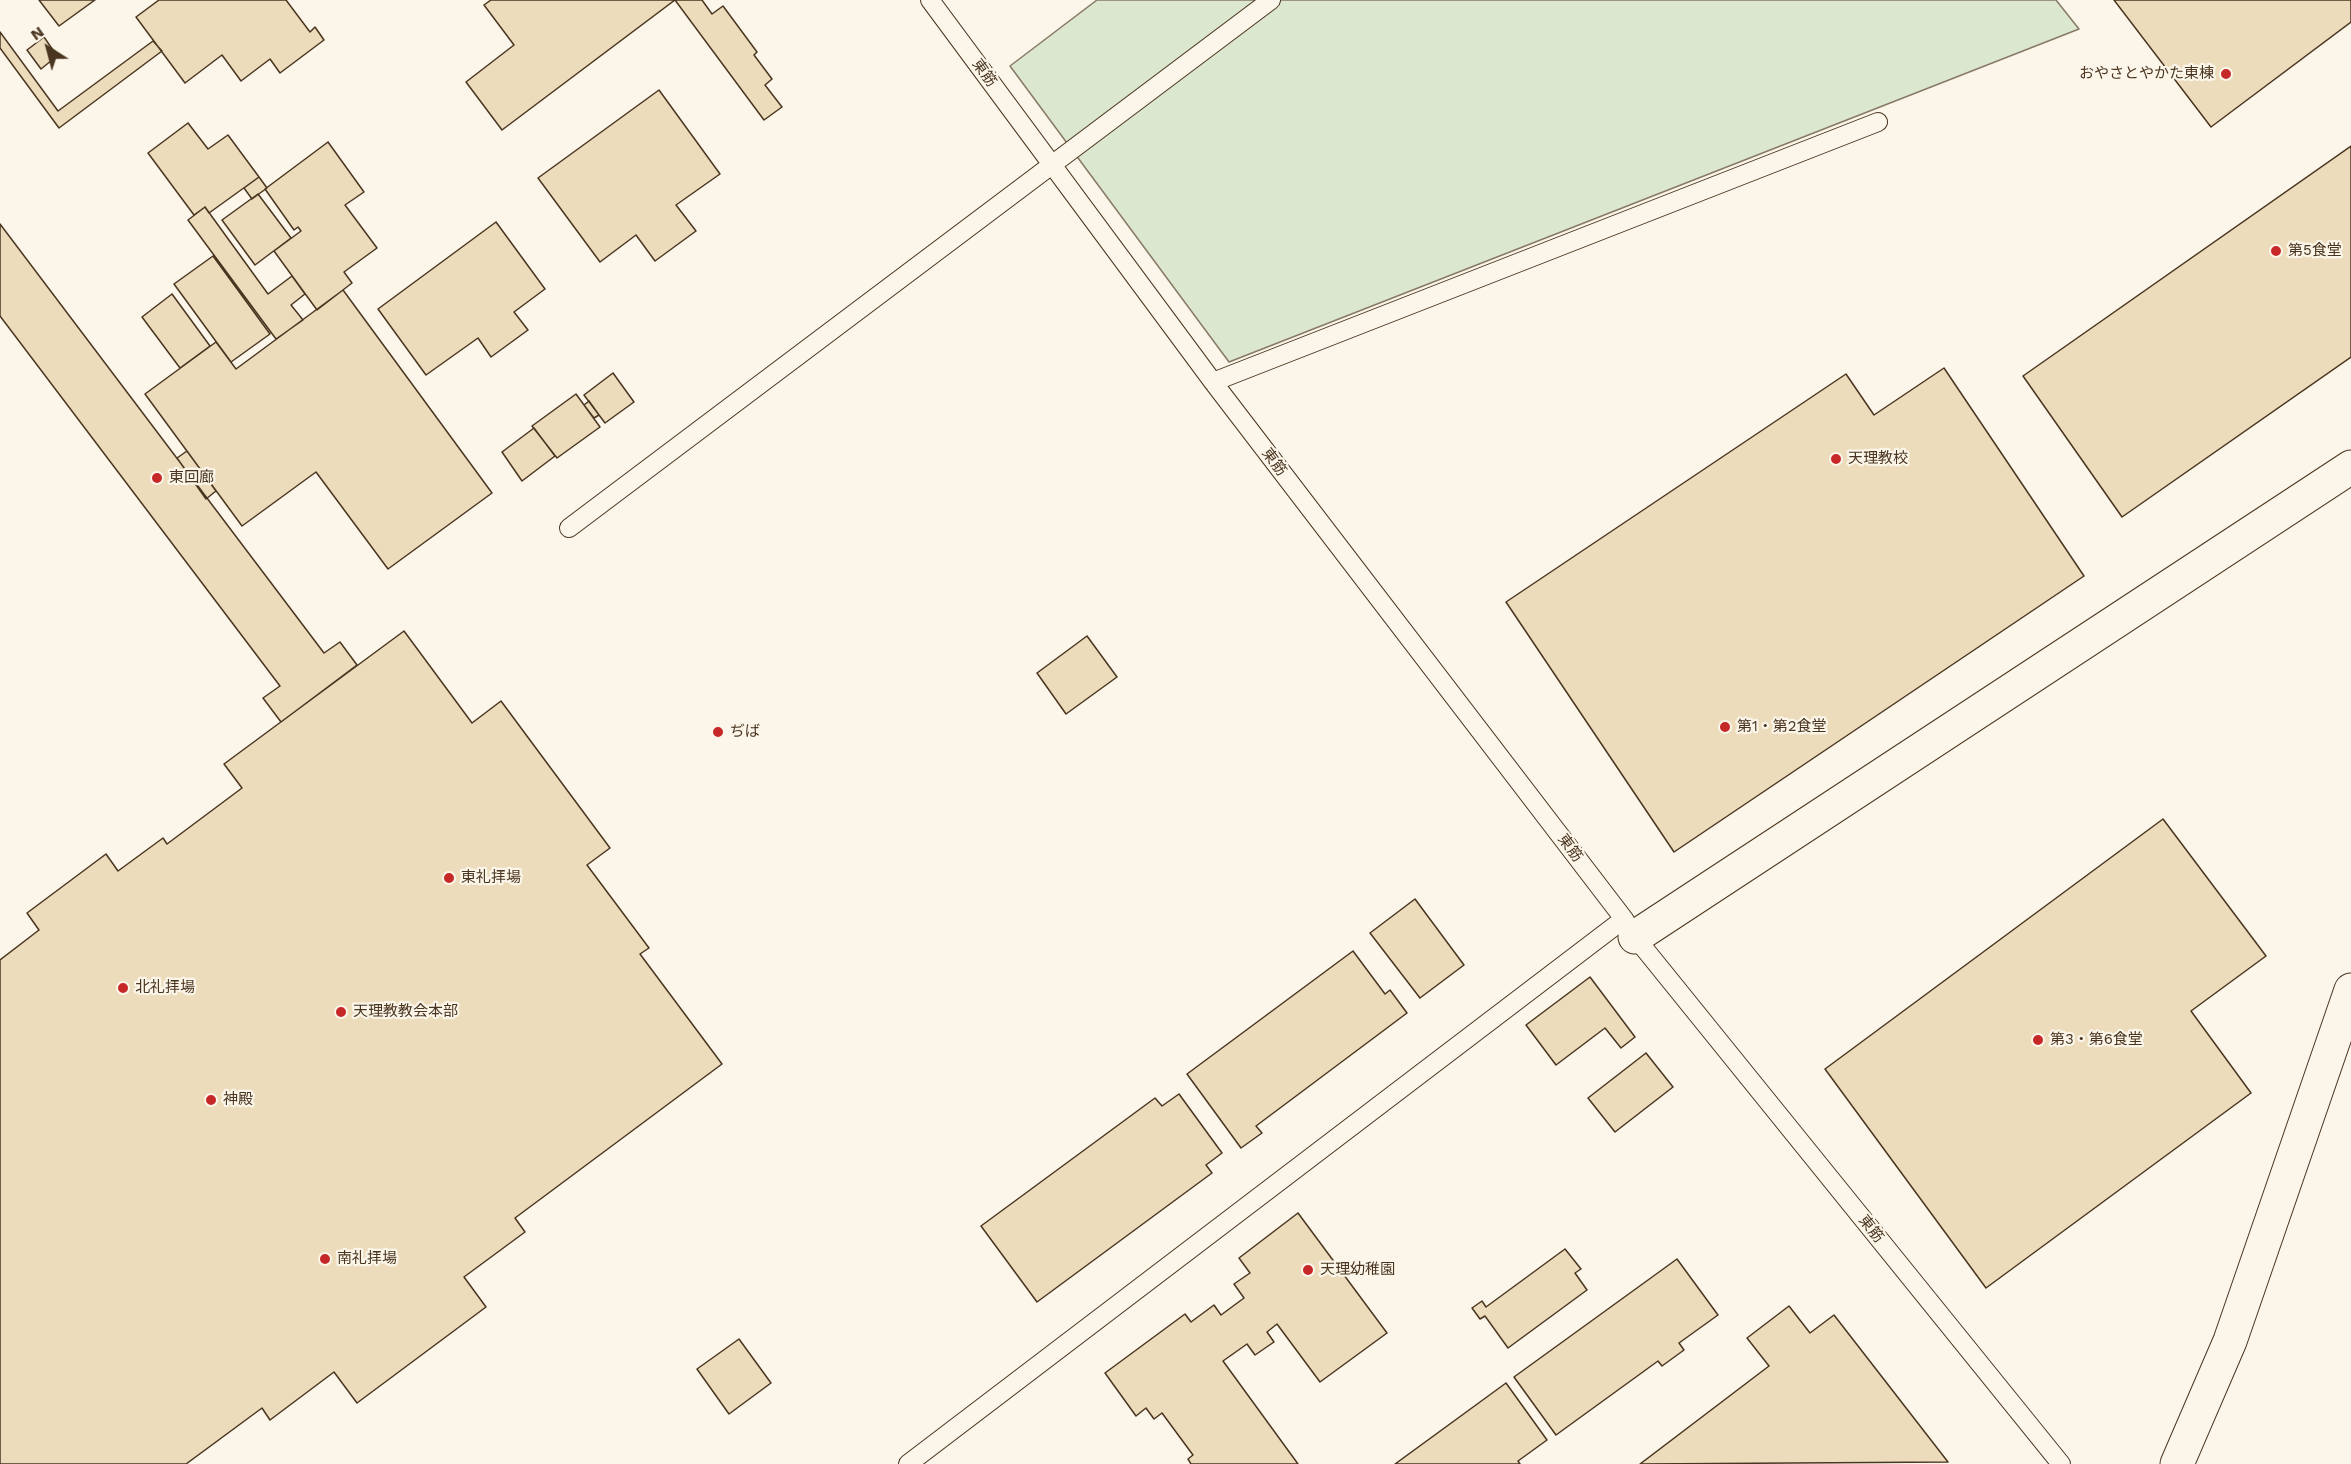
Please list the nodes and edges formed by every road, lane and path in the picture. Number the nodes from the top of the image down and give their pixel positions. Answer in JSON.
{"nodes":[{"id":1,"x":930,"y":0,"type":"edge"},
{"id":2,"x":1271,"y":0,"type":"edge"},
{"id":3,"x":1878,"y":122,"type":"dead end"},
{"id":4,"x":1053,"y":167,"type":"junction"},
{"id":5,"x":1213,"y":382,"type":"junction"},
{"id":6,"x":2351,"y":466,"type":"edge"},
{"id":7,"x":569,"y":528,"type":"dead end"},
{"id":8,"x":1630,"y":928,"type":"junction"},
{"id":9,"x":2351,"y":990,"type":"edge"},
{"id":10,"x":908,"y":1464,"type":"edge"},
{"id":11,"x":2061,"y":1464,"type":"edge"},
{"id":12,"x":2177,"y":1464,"type":"edge"}],
"edges":[{"from":1,"to":4,"type":"lane","name":"東筋"},
{"from":2,"to":4,"type":"lane"},
{"from":3,"to":5,"type":"lane"},
{"from":4,"to":5,"type":"lane","name":"東筋"},
{"from":4,"to":7,"type":"lane"},
{"from":5,"to":8,"type":"lane","name":"東筋"},
{"from":6,"to":8,"type":"street"},
{"from":8,"to":10,"type":"lane"},
{"from":8,"to":11,"type":"lane","name":"東筋"},
{"from":9,"to":12,"type":"street"}]}
